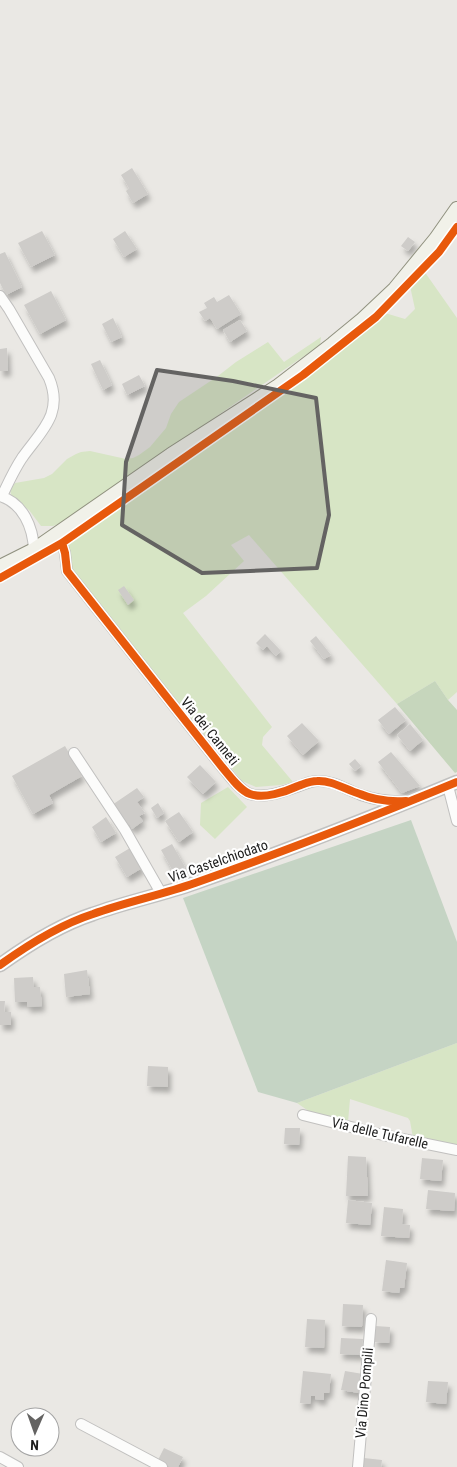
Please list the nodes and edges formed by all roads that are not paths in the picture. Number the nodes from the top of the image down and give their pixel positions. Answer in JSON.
{"nodes":[{"id":1,"x":457,"y":208,"type":"edge"},
{"id":2,"x":0,"y":296,"type":"edge"},
{"id":3,"x":1,"y":496,"type":"edge"},
{"id":4,"x":62,"y":543,"type":"dead end"},
{"id":5,"x":34,"y":550,"type":"junction"},
{"id":6,"x":0,"y":567,"type":"edge"},
{"id":7,"x":74,"y":753,"type":"dead end"},
{"id":8,"x":452,"y":784,"type":"edge"},
{"id":9,"x":413,"y":801,"type":"junction"},
{"id":10,"x":457,"y":820,"type":"edge"},
{"id":11,"x":161,"y":893,"type":"junction"},
{"id":12,"x":0,"y":964,"type":"edge"},
{"id":13,"x":303,"y":1115,"type":"dead end"},
{"id":14,"x":457,"y":1150,"type":"edge"},
{"id":15,"x":371,"y":1319,"type":"dead end"},
{"id":16,"x":81,"y":1424,"type":"dead end"},
{"id":17,"x":0,"y":1457,"type":"edge"},
{"id":18,"x":18,"y":1467,"type":"edge"},
{"id":19,"x":162,"y":1467,"type":"edge"},
{"id":20,"x":358,"y":1467,"type":"edge"}],
"edges":[{"from":1,"to":5,"type":"main road"},
{"from":2,"to":3,"type":"street"},
{"from":3,"to":5,"type":"street"},
{"from":4,"to":9,"type":"street","name":"Via dei Canneti"},
{"from":5,"to":6,"type":"main road"},
{"from":7,"to":11,"type":"street"},
{"from":8,"to":9,"type":"street","name":"Via Castelchiodato"},
{"from":8,"to":10,"type":"street"},
{"from":9,"to":11,"type":"street","name":"Via Castelchiodato"},
{"from":11,"to":12,"type":"street","name":"Via Castelchiodato"},
{"from":13,"to":14,"type":"street","name":"Via delle Tufarelle"},
{"from":15,"to":20,"type":"street","name":"Via Dino Pompili"},
{"from":16,"to":19,"type":"street"},
{"from":17,"to":18,"type":"street"}]}
